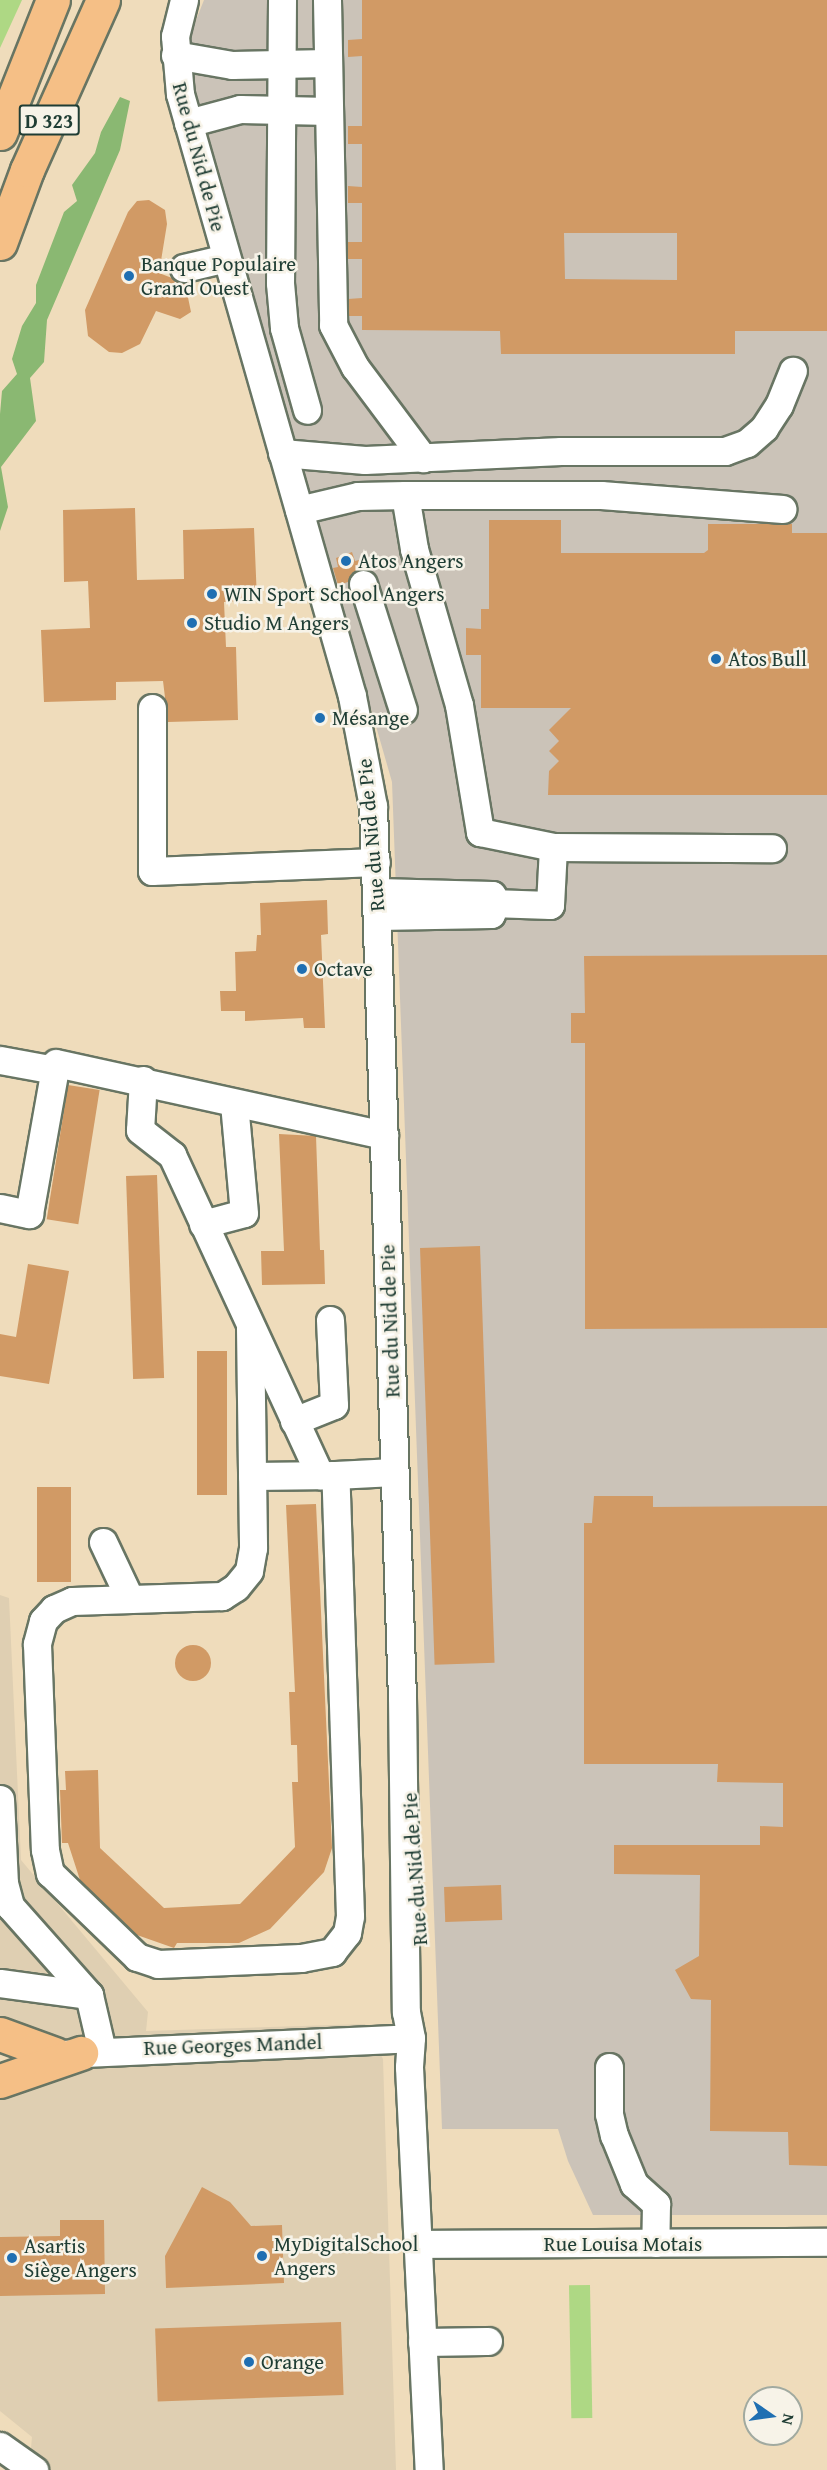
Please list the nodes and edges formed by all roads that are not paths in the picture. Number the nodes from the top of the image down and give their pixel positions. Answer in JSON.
{"nodes":[{"id":1,"x":53,"y":0,"type":"edge"},
{"id":2,"x":103,"y":0,"type":"edge"},
{"id":3,"x":184,"y":0,"type":"edge"},
{"id":4,"x":282,"y":0,"type":"edge"},
{"id":5,"x":327,"y":0,"type":"edge"},
{"id":6,"x":175,"y":55,"type":"junction"},
{"id":7,"x":283,"y":63,"type":"junction"},
{"id":8,"x":327,"y":63,"type":"junction"},
{"id":9,"x":282,"y":110,"type":"junction"},
{"id":10,"x":329,"y":111,"type":"junction"},
{"id":11,"x":188,"y":123,"type":"junction"},
{"id":12,"x":0,"y":133,"type":"edge"},
{"id":13,"x":0,"y":243,"type":"edge"},
{"id":14,"x":226,"y":258,"type":"junction"},
{"id":15,"x":184,"y":268,"type":"dead end"},
{"id":16,"x":792,"y":371,"type":"dead end"},
{"id":17,"x":307,"y":410,"type":"dead end"},
{"id":18,"x":282,"y":453,"type":"junction"},
{"id":19,"x":423,"y":458,"type":"junction"},
{"id":20,"x":405,"y":495,"type":"junction"},
{"id":21,"x":782,"y":509,"type":"dead end"},
{"id":22,"x":299,"y":510,"type":"junction"},
{"id":23,"x":363,"y":584,"type":"dead end"},
{"id":24,"x":152,"y":708,"type":"dead end"},
{"id":25,"x":403,"y":710,"type":"dead end"},
{"id":26,"x":553,"y":847,"type":"junction"},
{"id":27,"x":772,"y":848,"type":"dead end"},
{"id":28,"x":376,"y":862,"type":"junction"},
{"id":29,"x":378,"y":904,"type":"junction"},
{"id":30,"x":0,"y":1060,"type":"edge"},
{"id":31,"x":54,"y":1070,"type":"junction"},
{"id":32,"x":143,"y":1080,"type":"junction"},
{"id":33,"x":234,"y":1103,"type":"junction"},
{"id":34,"x":384,"y":1135,"type":"junction"},
{"id":35,"x":0,"y":1209,"type":"edge"},
{"id":36,"x":203,"y":1224,"type":"junction"},
{"id":37,"x":330,"y":1320,"type":"dead end"},
{"id":38,"x":250,"y":1328,"type":"junction"},
{"id":39,"x":294,"y":1421,"type":"junction"},
{"id":40,"x":394,"y":1472,"type":"junction"},
{"id":41,"x":327,"y":1475,"type":"junction"},
{"id":42,"x":252,"y":1476,"type":"junction"},
{"id":43,"x":103,"y":1542,"type":"dead end"},
{"id":44,"x":130,"y":1599,"type":"junction"},
{"id":45,"x":0,"y":1799,"type":"edge"},
{"id":46,"x":0,"y":1983,"type":"edge"},
{"id":47,"x":89,"y":1995,"type":"junction"},
{"id":48,"x":0,"y":2034,"type":"edge"},
{"id":49,"x":411,"y":2038,"type":"junction"},
{"id":50,"x":0,"y":2051,"type":"edge"},
{"id":51,"x":79,"y":2053,"type":"junction"},
{"id":52,"x":609,"y":2067,"type":"dead end"},
{"id":53,"x":0,"y":2081,"type":"edge"},
{"id":54,"x":655,"y":2242,"type":"junction"},
{"id":55,"x":827,"y":2242,"type":"edge"},
{"id":56,"x":419,"y":2244,"type":"junction"},
{"id":57,"x":488,"y":2341,"type":"dead end"},
{"id":58,"x":422,"y":2342,"type":"junction"},
{"id":59,"x":424,"y":2409,"type":"junction"},
{"id":60,"x":0,"y":2446,"type":"edge"},
{"id":61,"x":34,"y":2470,"type":"edge"},
{"id":62,"x":416,"y":2470,"type":"edge"},
{"id":63,"x":429,"y":2470,"type":"edge"}],
"edges":[{"from":1,"to":12,"type":"highway","number":"D 323"},
{"from":2,"to":13,"type":"highway","number":"D 323"},
{"from":3,"to":6,"type":"street","name":"Rue du Nid de Pie"},
{"from":4,"to":7,"type":"street"},
{"from":5,"to":8,"type":"street"},
{"from":6,"to":7,"type":"street"},
{"from":6,"to":11,"type":"street","name":"Rue du Nid de Pie"},
{"from":7,"to":8,"type":"street"},
{"from":7,"to":9,"type":"street"},
{"from":8,"to":10,"type":"street"},
{"from":9,"to":10,"type":"street"},
{"from":9,"to":11,"type":"street"},
{"from":9,"to":17,"type":"street"},
{"from":10,"to":19,"type":"street"},
{"from":11,"to":14,"type":"street","name":"Rue du Nid de Pie"},
{"from":14,"to":15,"type":"street"},
{"from":14,"to":18,"type":"street","name":"Rue du Nid de Pie"},
{"from":16,"to":19,"type":"street"},
{"from":18,"to":19,"type":"street"},
{"from":18,"to":22,"type":"street","name":"Rue du Nid de Pie"},
{"from":20,"to":21,"type":"street"},
{"from":20,"to":22,"type":"street"},
{"from":20,"to":26,"type":"street"},
{"from":22,"to":28,"type":"street","name":"Rue du Nid de Pie"},
{"from":23,"to":25,"type":"street"},
{"from":24,"to":28,"type":"street"},
{"from":26,"to":27,"type":"street"},
{"from":26,"to":29,"type":"street"},
{"from":28,"to":29,"type":"street","name":"Rue du Nid de Pie"},
{"from":29,"to":34,"type":"street","name":"Rue du Nid de Pie"},
{"from":30,"to":31,"type":"street"},
{"from":31,"to":32,"type":"street"},
{"from":31,"to":35,"type":"street"},
{"from":32,"to":33,"type":"street"},
{"from":32,"to":36,"type":"street"},
{"from":33,"to":34,"type":"street"},
{"from":33,"to":36,"type":"street"},
{"from":34,"to":40,"type":"street","name":"Rue du Nid de Pie"},
{"from":36,"to":38,"type":"street"},
{"from":37,"to":39,"type":"street"},
{"from":38,"to":39,"type":"street"},
{"from":38,"to":42,"type":"street"},
{"from":39,"to":41,"type":"street"},
{"from":40,"to":41,"type":"street"},
{"from":40,"to":49,"type":"street","name":"Rue du Nid de Pie"},
{"from":41,"to":42,"type":"street"},
{"from":41,"to":44,"type":"street"},
{"from":42,"to":44,"type":"street"},
{"from":43,"to":44,"type":"street"},
{"from":45,"to":47,"type":"street"},
{"from":46,"to":47,"type":"street"},
{"from":47,"to":51,"type":"street"},
{"from":48,"to":51,"type":"highway"},
{"from":49,"to":51,"type":"street","name":"Rue Georges Mandel"},
{"from":49,"to":56,"type":"street","name":"Rue du Nid de Pie"},
{"from":50,"to":51,"type":"street","name":"Rue Georges Mandel"},
{"from":51,"to":53,"type":"highway"},
{"from":52,"to":54,"type":"street"},
{"from":54,"to":55,"type":"street","name":"Rue Louisa Motais"},
{"from":54,"to":56,"type":"street","name":"Rue Louisa Motais"},
{"from":56,"to":58,"type":"street","name":"Rue du Nid de Pie"},
{"from":57,"to":58,"type":"street"},
{"from":58,"to":59,"type":"street","name":"Rue du Nid de Pie"},
{"from":59,"to":62,"type":"street","name":"Rue du Nid de Pie"},
{"from":59,"to":63,"type":"street","name":"Rue du Nid de Pie"},
{"from":60,"to":61,"type":"street"}]}
